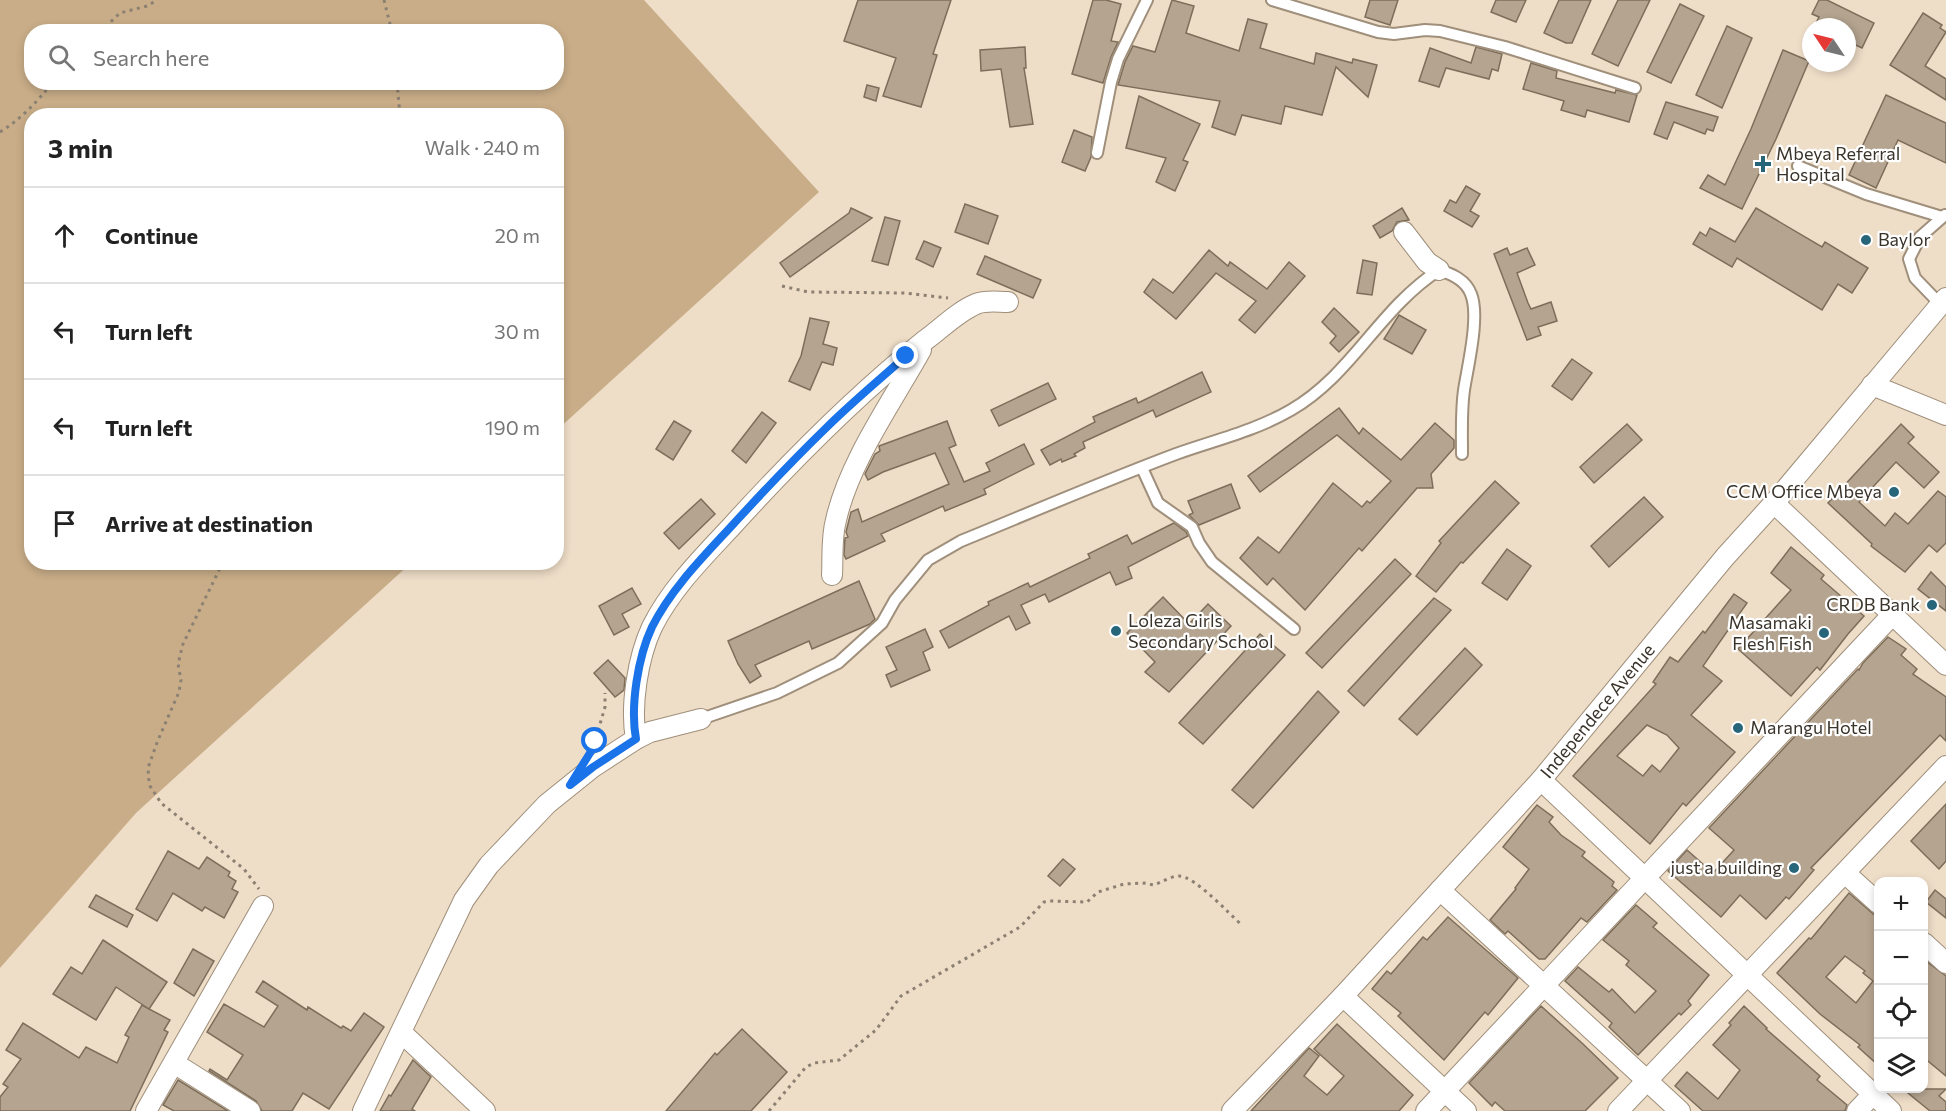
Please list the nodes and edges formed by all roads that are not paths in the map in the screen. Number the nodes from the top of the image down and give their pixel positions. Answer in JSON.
{"nodes":[{"id":1,"x":1147,"y":0,"type":"edge"},
{"id":2,"x":1272,"y":0,"type":"edge"},
{"id":3,"x":1635,"y":88,"type":"dead end"},
{"id":4,"x":1097,"y":153,"type":"dead end"},
{"id":5,"x":1798,"y":166,"type":"dead end"},
{"id":6,"x":1944,"y":215,"type":"edge"},
{"id":7,"x":1404,"y":232,"type":"dead end"},
{"id":8,"x":1439,"y":270,"type":"junction"},
{"id":9,"x":1943,"y":301,"type":"edge"},
{"id":10,"x":1008,"y":302,"type":"dead end"},
{"id":11,"x":927,"y":339,"type":"junction"},
{"id":12,"x":1872,"y":385,"type":"junction"},
{"id":13,"x":1946,"y":415,"type":"edge"},
{"id":14,"x":1462,"y":454,"type":"dead end"},
{"id":15,"x":1142,"y":468,"type":"junction"},
{"id":16,"x":1774,"y":502,"type":"junction"},
{"id":17,"x":832,"y":575,"type":"dead end"},
{"id":18,"x":1893,"y":614,"type":"junction"},
{"id":19,"x":1294,"y":629,"type":"dead end"},
{"id":20,"x":1946,"y":665,"type":"edge"},
{"id":21,"x":700,"y":718,"type":"joint"},
{"id":22,"x":636,"y":739,"type":"junction"},
{"id":23,"x":1946,"y":766,"type":"edge"},
{"id":24,"x":1541,"y":780,"type":"junction"},
{"id":25,"x":1845,"y":873,"type":"junction"},
{"id":26,"x":1645,"y":878,"type":"junction"},
{"id":27,"x":1440,"y":890,"type":"junction"},
{"id":28,"x":1874,"y":899,"type":"edge"},
{"id":29,"x":263,"y":906,"type":"road end"},
{"id":30,"x":1928,"y":947,"type":"edge"},
{"id":31,"x":1946,"y":963,"type":"edge"},
{"id":32,"x":1747,"y":975,"type":"junction"},
{"id":33,"x":1544,"y":986,"type":"junction"},
{"id":34,"x":1343,"y":996,"type":"junction"},
{"id":35,"x":402,"y":1033,"type":"junction"},
{"id":36,"x":174,"y":1063,"type":"junction"},
{"id":37,"x":1647,"y":1081,"type":"junction"},
{"id":38,"x":1445,"y":1091,"type":"junction"},
{"id":39,"x":1872,"y":1094,"type":"junction"},
{"id":40,"x":147,"y":1111,"type":"edge"},
{"id":41,"x":250,"y":1111,"type":"edge"},
{"id":42,"x":363,"y":1111,"type":"edge"},
{"id":43,"x":485,"y":1111,"type":"edge"},
{"id":44,"x":1232,"y":1111,"type":"edge"},
{"id":45,"x":1426,"y":1111,"type":"edge"},
{"id":46,"x":1467,"y":1111,"type":"edge"},
{"id":47,"x":1618,"y":1111,"type":"edge"},
{"id":48,"x":1680,"y":1111,"type":"edge"},
{"id":49,"x":1857,"y":1111,"type":"edge"},
{"id":50,"x":1891,"y":1111,"type":"edge"}],
"edges":[{"from":1,"to":4,"type":"lane"},
{"from":2,"to":3,"type":"lane"},
{"from":5,"to":6,"type":"lane"},
{"from":6,"to":9,"type":"lane"},
{"from":7,"to":8,"type":"street"},
{"from":8,"to":14,"type":"lane"},
{"from":8,"to":15,"type":"lane"},
{"from":9,"to":12,"type":"street","name":"Independece Avenue"},
{"from":10,"to":11,"type":"street"},
{"from":11,"to":17,"type":"street"},
{"from":11,"to":22,"type":"street"},
{"from":12,"to":13,"type":"street"},
{"from":12,"to":16,"type":"street","name":"Independece Avenue"},
{"from":15,"to":19,"type":"lane"},
{"from":15,"to":21,"type":"lane"},
{"from":16,"to":18,"type":"street"},
{"from":16,"to":24,"type":"street","name":"Independece Avenue"},
{"from":18,"to":20,"type":"street"},
{"from":18,"to":26,"type":"street"},
{"from":21,"to":22,"type":"street"},
{"from":22,"to":35,"type":"street"},
{"from":23,"to":25,"type":"street"},
{"from":24,"to":26,"type":"street"},
{"from":24,"to":27,"type":"street","name":"Independece Avenue"},
{"from":25,"to":28,"type":"street"},
{"from":25,"to":32,"type":"street"},
{"from":26,"to":32,"type":"street"},
{"from":26,"to":33,"type":"street"},
{"from":27,"to":33,"type":"street"},
{"from":27,"to":34,"type":"street","name":"Independece Avenue"},
{"from":29,"to":36,"type":"street"},
{"from":30,"to":31,"type":"street"},
{"from":32,"to":37,"type":"street"},
{"from":32,"to":39,"type":"street"},
{"from":33,"to":37,"type":"street"},
{"from":33,"to":38,"type":"street"},
{"from":34,"to":38,"type":"street"},
{"from":34,"to":44,"type":"street","name":"Independece Avenue"},
{"from":35,"to":42,"type":"street"},
{"from":35,"to":43,"type":"street"},
{"from":36,"to":40,"type":"street"},
{"from":36,"to":41,"type":"street"},
{"from":37,"to":47,"type":"street"},
{"from":37,"to":48,"type":"street"},
{"from":38,"to":45,"type":"street"},
{"from":38,"to":46,"type":"street"},
{"from":39,"to":49,"type":"street"},
{"from":39,"to":50,"type":"street"}]}
